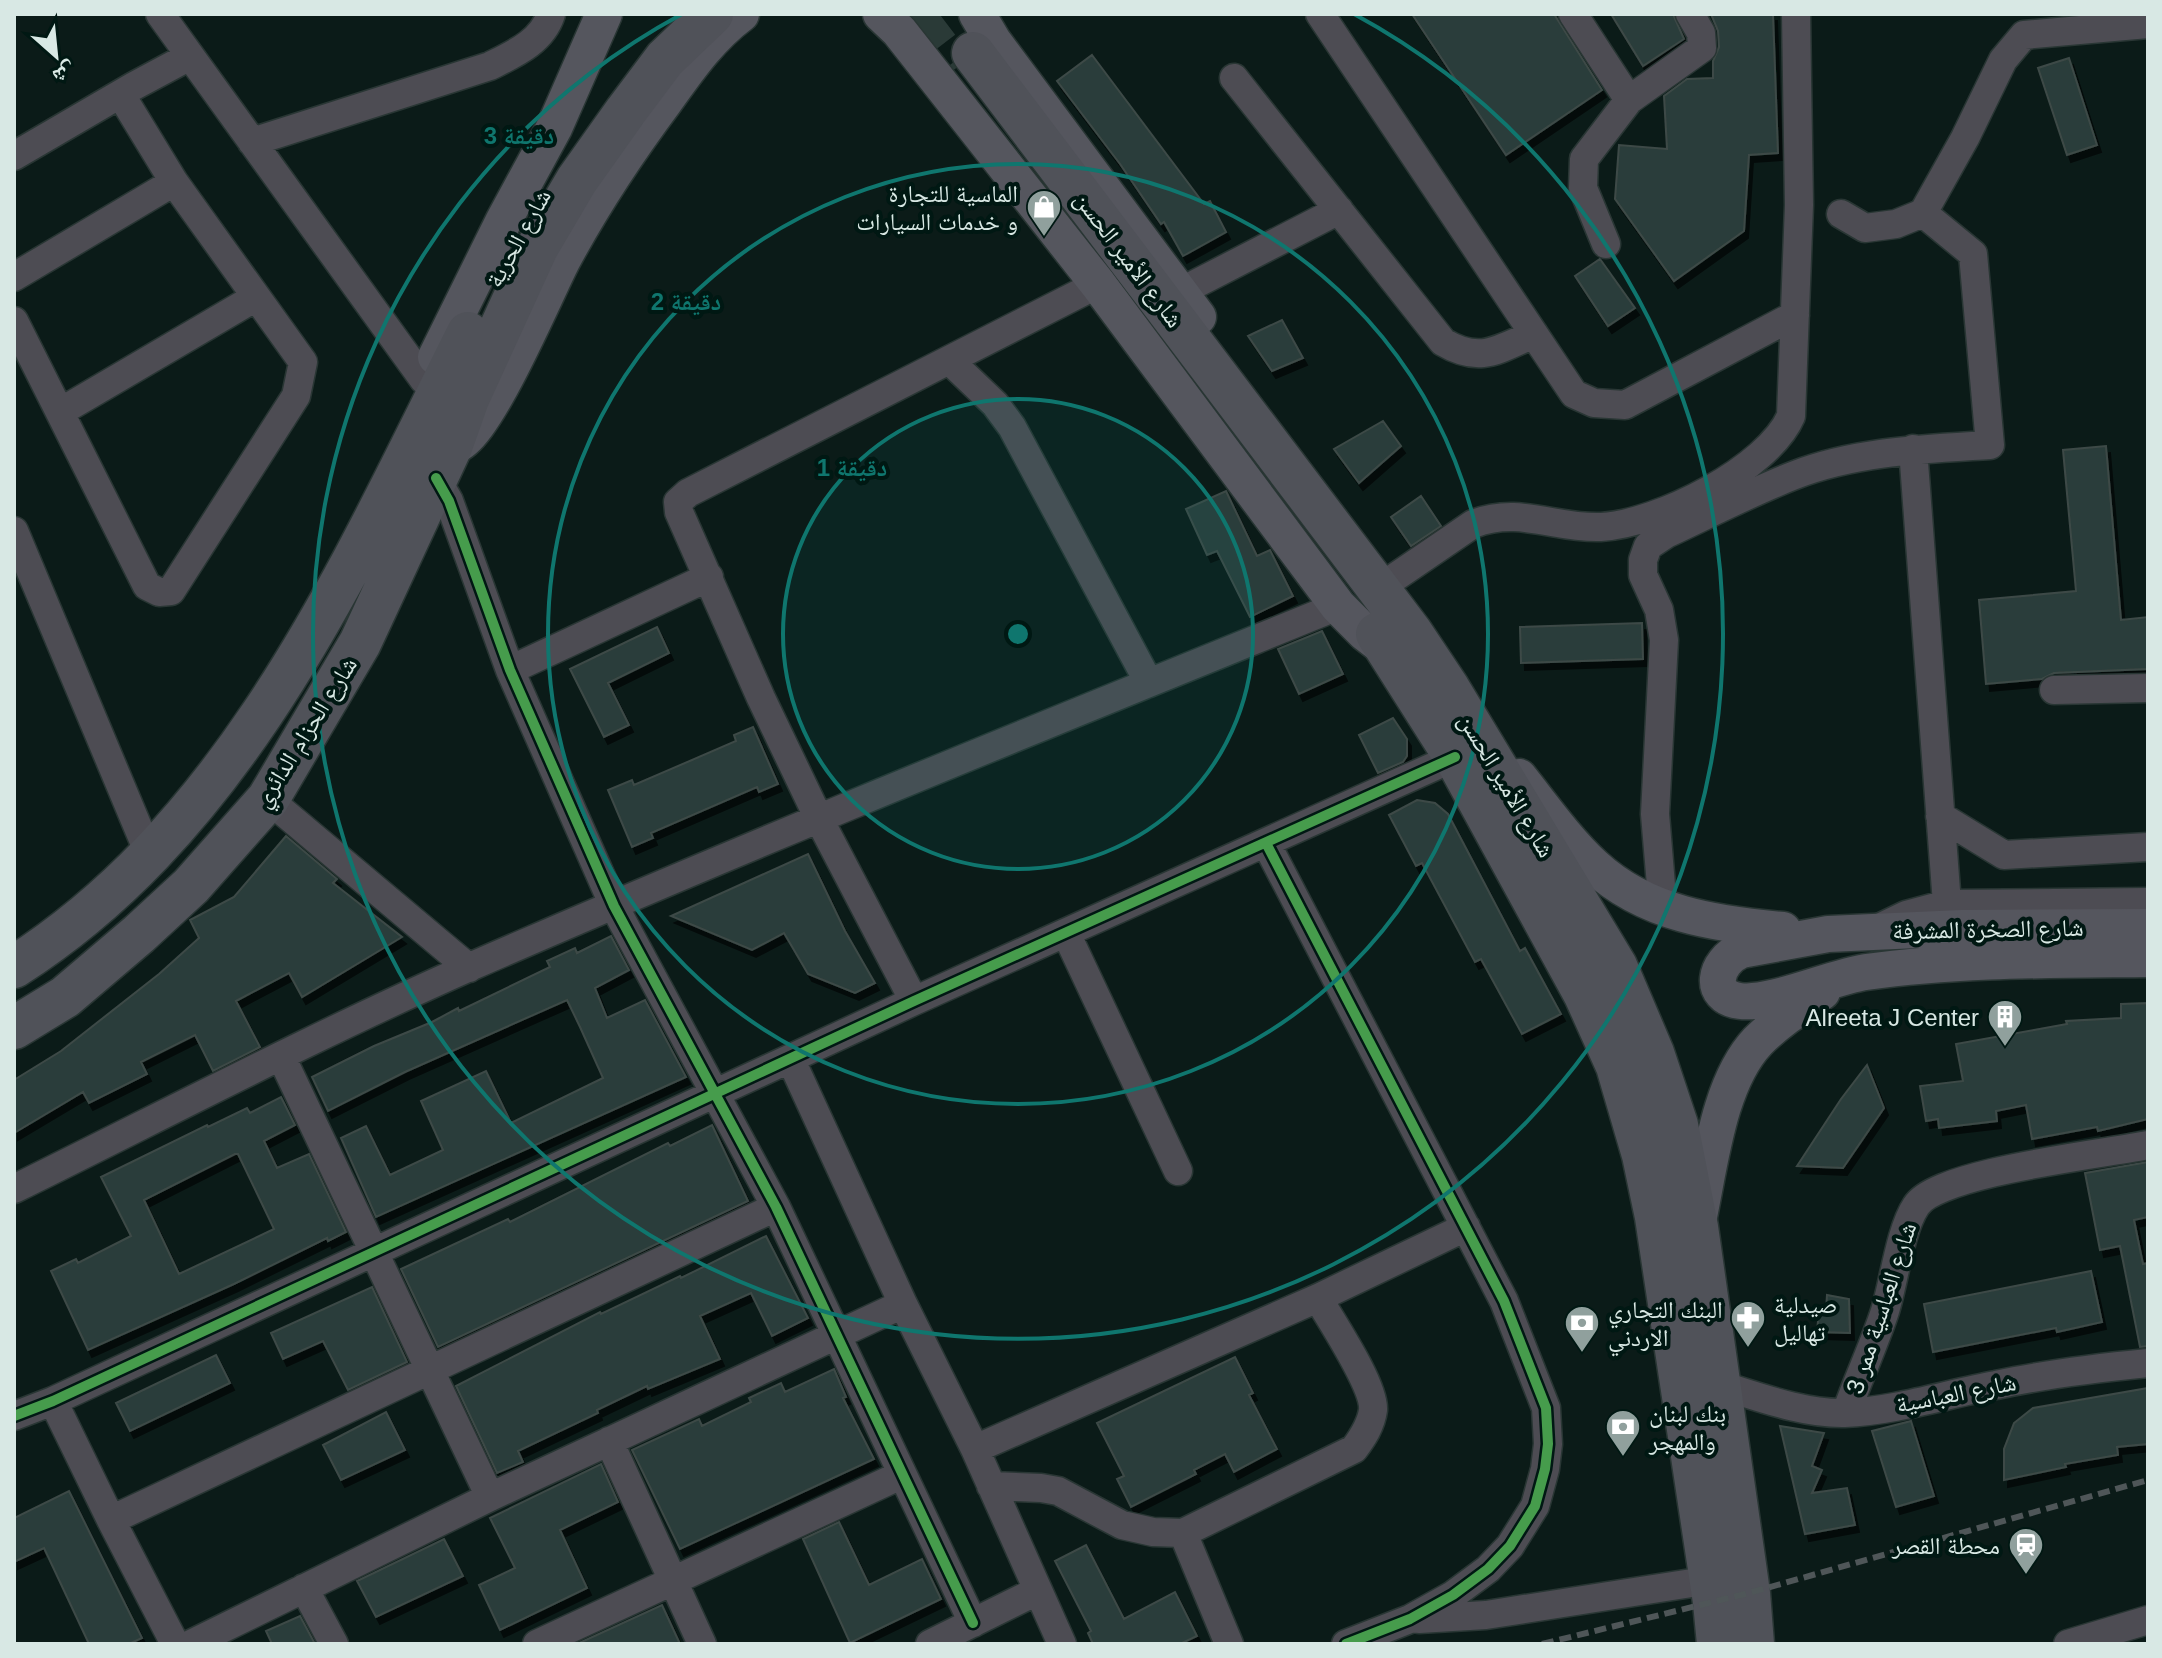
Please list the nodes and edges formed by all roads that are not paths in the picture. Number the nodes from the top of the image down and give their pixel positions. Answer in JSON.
{"nodes":[{"id":1,"x":160,"y":14,"type":"edge"},
{"id":2,"x":551,"y":14,"type":"edge"},
{"id":3,"x":604,"y":14,"type":"edge"},
{"id":4,"x":629,"y":14,"type":"edge"},
{"id":5,"x":680,"y":14,"type":"edge"},
{"id":6,"x":1320,"y":14,"type":"edge"},
{"id":7,"x":1573,"y":14,"type":"edge"},
{"id":8,"x":1690,"y":14,"type":"edge"},
{"id":9,"x":1796,"y":14,"type":"edge"},
{"id":10,"x":727,"y":17,"type":"edge"},
{"id":11,"x":894,"y":20,"type":"edge"},
{"id":12,"x":2028,"y":24,"type":"edge"},
{"id":13,"x":2148,"y":24,"type":"edge"},
{"id":14,"x":973,"y":31,"type":"edge"},
{"id":15,"x":190,"y":56,"type":"junction"},
{"id":16,"x":1234,"y":78,"type":"dead end"},
{"id":17,"x":121,"y":95,"type":"junction"},
{"id":18,"x":1629,"y":100,"type":"junction"},
{"id":19,"x":554,"y":128,"type":"junction"},
{"id":20,"x":252,"y":142,"type":"junction"},
{"id":21,"x":14,"y":156,"type":"edge"},
{"id":22,"x":174,"y":182,"type":"junction"},
{"id":23,"x":1339,"y":210,"type":"junction"},
{"id":24,"x":1923,"y":213,"type":"junction"},
{"id":25,"x":1841,"y":214,"type":"dead end"},
{"id":26,"x":1606,"y":244,"type":"dead end"},
{"id":27,"x":14,"y":277,"type":"edge"},
{"id":28,"x":1098,"y":284,"type":"junction"},
{"id":29,"x":1180,"y":292,"type":"junction"},
{"id":30,"x":256,"y":297,"type":"junction"},
{"id":31,"x":1795,"y":315,"type":"junction"},
{"id":32,"x":14,"y":321,"type":"edge"},
{"id":33,"x":1534,"y":334,"type":"junction"},
{"id":34,"x":950,"y":361,"type":"junction"},
{"id":35,"x":442,"y":393,"type":"junction"},
{"id":36,"x":60,"y":412,"type":"junction"},
{"id":37,"x":1913,"y":449,"type":"junction"},
{"id":38,"x":431,"y":461,"type":"junction"},
{"id":39,"x":14,"y":531,"type":"edge"},
{"id":40,"x":709,"y":577,"type":"junction"},
{"id":41,"x":1391,"y":580,"type":"junction"},
{"id":42,"x":1338,"y":606,"type":"junction"},
{"id":43,"x":1401,"y":642,"type":"junction"},
{"id":44,"x":510,"y":670,"type":"junction"},
{"id":45,"x":1149,"y":683,"type":"junction"},
{"id":46,"x":2148,"y":688,"type":"edge"},
{"id":47,"x":1449,"y":689,"type":"junction"},
{"id":48,"x":2054,"y":690,"type":"dead end"},
{"id":49,"x":1455,"y":757,"type":"junction"},
{"id":50,"x":268,"y":799,"type":"junction"},
{"id":51,"x":1940,"y":816,"type":"junction"},
{"id":52,"x":819,"y":819,"type":"junction"},
{"id":53,"x":1266,"y":843,"type":"junction"},
{"id":54,"x":2148,"y":847,"type":"edge"},
{"id":55,"x":150,"y":856,"type":"junction"},
{"id":56,"x":2148,"y":902,"type":"edge"},
{"id":57,"x":1947,"y":904,"type":"junction"},
{"id":58,"x":614,"y":906,"type":"junction"},
{"id":59,"x":1663,"y":909,"type":"junction"},
{"id":60,"x":2148,"y":927,"type":"edge"},
{"id":61,"x":1870,"y":932,"type":"junction"},
{"id":62,"x":1066,"y":933,"type":"junction"},
{"id":63,"x":1828,"y":934,"type":"junction"},
{"id":64,"x":2148,"y":959,"type":"edge"},
{"id":65,"x":14,"y":967,"type":"edge"},
{"id":66,"x":469,"y":968,"type":"junction"},
{"id":67,"x":1864,"y":973,"type":"junction"},
{"id":68,"x":914,"y":1001,"type":"junction"},
{"id":69,"x":14,"y":1028,"type":"edge"},
{"id":70,"x":281,"y":1056,"type":"junction"},
{"id":71,"x":791,"y":1060,"type":"junction"},
{"id":72,"x":716,"y":1094,"type":"junction"},
{"id":73,"x":2148,"y":1145,"type":"edge"},
{"id":74,"x":1178,"y":1171,"type":"dead end"},
{"id":75,"x":14,"y":1189,"type":"edge"},
{"id":76,"x":776,"y":1207,"type":"junction"},
{"id":77,"x":1466,"y":1227,"type":"junction"},
{"id":78,"x":1697,"y":1227,"type":"junction"},
{"id":79,"x":374,"y":1252,"type":"junction"},
{"id":80,"x":1318,"y":1298,"type":"junction"},
{"id":81,"x":903,"y":1304,"type":"junction"},
{"id":82,"x":837,"y":1334,"type":"junction"},
{"id":83,"x":2148,"y":1363,"type":"edge"},
{"id":84,"x":431,"y":1370,"type":"junction"},
{"id":85,"x":1720,"y":1385,"type":"junction"},
{"id":86,"x":53,"y":1401,"type":"junction"},
{"id":87,"x":1846,"y":1413,"type":"junction"},
{"id":88,"x":14,"y":1416,"type":"edge"},
{"id":89,"x":609,"y":1441,"type":"junction"},
{"id":90,"x":975,"y":1449,"type":"junction"},
{"id":91,"x":901,"y":1475,"type":"junction"},
{"id":92,"x":991,"y":1486,"type":"junction"},
{"id":93,"x":490,"y":1497,"type":"junction"},
{"id":94,"x":111,"y":1520,"type":"junction"},
{"id":95,"x":1183,"y":1533,"type":"junction"},
{"id":96,"x":674,"y":1580,"type":"junction"},
{"id":97,"x":304,"y":1588,"type":"junction"},
{"id":98,"x":1037,"y":1591,"type":"junction"},
{"id":99,"x":1723,"y":1607,"type":"edge"},
{"id":100,"x":1410,"y":1619,"type":"junction"},
{"id":101,"x":2148,"y":1620,"type":"edge"},
{"id":102,"x":973,"y":1623,"type":"junction"},
{"id":103,"x":175,"y":1644,"type":"edge"},
{"id":104,"x":191,"y":1644,"type":"edge"},
{"id":105,"x":334,"y":1644,"type":"edge"},
{"id":106,"x":537,"y":1644,"type":"edge"},
{"id":107,"x":702,"y":1644,"type":"edge"},
{"id":108,"x":930,"y":1644,"type":"edge"},
{"id":109,"x":1062,"y":1644,"type":"edge"},
{"id":110,"x":1229,"y":1644,"type":"edge"},
{"id":111,"x":1346,"y":1644,"type":"edge"},
{"id":112,"x":1753,"y":1644,"type":"edge"},
{"id":113,"x":2068,"y":1644,"type":"edge"}],
"edges":[{"from":1,"to":15,"type":"street"},
{"from":2,"to":20,"type":"street"},
{"from":3,"to":19,"type":"main road"},
{"from":4,"to":19,"type":"main road"},
{"from":5,"to":35,"type":"highway","name":"شارع الحرية"},
{"from":6,"to":33,"type":"street"},
{"from":7,"to":18,"type":"street"},
{"from":8,"to":18,"type":"street"},
{"from":9,"to":31,"type":"street"},
{"from":10,"to":35,"type":"highway","name":"شارع الحرية"},
{"from":10,"to":38,"type":"main road"},
{"from":11,"to":28,"type":"main road"},
{"from":12,"to":13,"type":"street"},
{"from":12,"to":24,"type":"street"},
{"from":14,"to":29,"type":"main road"},
{"from":14,"to":43,"type":"highway","name":"شارع الأمير الحسن"},
{"from":15,"to":17,"type":"street"},
{"from":15,"to":20,"type":"street"},
{"from":16,"to":23,"type":"street"},
{"from":17,"to":21,"type":"street"},
{"from":17,"to":22,"type":"street"},
{"from":18,"to":26,"type":"street"},
{"from":19,"to":35,"type":"main road"},
{"from":20,"to":35,"type":"street"},
{"from":22,"to":27,"type":"street"},
{"from":22,"to":30,"type":"street"},
{"from":23,"to":29,"type":"street"},
{"from":23,"to":33,"type":"street"},
{"from":24,"to":25,"type":"street"},
{"from":24,"to":37,"type":"street"},
{"from":28,"to":34,"type":"street"},
{"from":28,"to":42,"type":"main road"},
{"from":29,"to":41,"type":"main road"},
{"from":30,"to":36,"type":"street"},
{"from":30,"to":36,"type":"street"},
{"from":31,"to":33,"type":"street"},
{"from":31,"to":41,"type":"street"},
{"from":32,"to":36,"type":"street"},
{"from":34,"to":40,"type":"street"},
{"from":34,"to":45,"type":"street"},
{"from":35,"to":38,"type":"highway","name":"شارع الحزام الدائري"},
{"from":37,"to":51,"type":"street"},
{"from":37,"to":59,"type":"street"},
{"from":38,"to":44,"type":"street"},
{"from":38,"to":50,"type":"highway","name":"شارع الحزام الدائري"},
{"from":38,"to":55,"type":"highway","name":"شارع الحزام الدائري"},
{"from":39,"to":55,"type":"street"},
{"from":40,"to":44,"type":"street"},
{"from":40,"to":52,"type":"street"},
{"from":41,"to":43,"type":"main road"},
{"from":42,"to":43,"type":"main road"},
{"from":42,"to":45,"type":"street"},
{"from":43,"to":47,"type":"highway","name":"شارع الأمير الحسن"},
{"from":43,"to":49,"type":"highway","name":"شارع الأمير الحسن"},
{"from":44,"to":58,"type":"street"},
{"from":45,"to":52,"type":"street"},
{"from":46,"to":48,"type":"street"},
{"from":47,"to":59,"type":"main road"},
{"from":47,"to":78,"type":"highway","name":"شارع الأمير الحسن"},
{"from":49,"to":53,"type":"street"},
{"from":49,"to":99,"type":"highway","name":"شارع الأمير الحسن"},
{"from":50,"to":66,"type":"street"},
{"from":50,"to":69,"type":"highway","name":"شارع الحزام الدائري"},
{"from":51,"to":54,"type":"street"},
{"from":51,"to":57,"type":"street"},
{"from":52,"to":58,"type":"street"},
{"from":52,"to":68,"type":"street"},
{"from":53,"to":62,"type":"street"},
{"from":53,"to":77,"type":"street"},
{"from":55,"to":65,"type":"highway","name":"شارع الحزام الدائري"},
{"from":56,"to":57,"type":"street"},
{"from":57,"to":61,"type":"street"},
{"from":58,"to":66,"type":"street"},
{"from":58,"to":72,"type":"street"},
{"from":59,"to":63,"type":"main road"},
{"from":60,"to":61,"type":"main road","name":"شارع الصخرة المشرفة"},
{"from":61,"to":63,"type":"main road","name":"شارع الصخرة المشرفة"},
{"from":62,"to":68,"type":"street"},
{"from":62,"to":74,"type":"street"},
{"from":63,"to":67,"type":"main road"},
{"from":64,"to":67,"type":"main road","name":"شارع الصخرة المشرفة"},
{"from":66,"to":70,"type":"street"},
{"from":67,"to":78,"type":"main road"},
{"from":68,"to":71,"type":"street"},
{"from":70,"to":75,"type":"street"},
{"from":70,"to":79,"type":"street"},
{"from":71,"to":72,"type":"street"},
{"from":71,"to":81,"type":"street"},
{"from":72,"to":76,"type":"street"},
{"from":72,"to":79,"type":"street"},
{"from":73,"to":87,"type":"street","name":"شارع العباسية ممر 3"},
{"from":76,"to":82,"type":"street"},
{"from":76,"to":84,"type":"street"},
{"from":77,"to":80,"type":"street"},
{"from":77,"to":100,"type":"street"},
{"from":78,"to":85,"type":"highway","name":"شارع الأمير الحسن"},
{"from":79,"to":84,"type":"street"},
{"from":79,"to":86,"type":"street"},
{"from":80,"to":90,"type":"street"},
{"from":80,"to":95,"type":"street"},
{"from":81,"to":82,"type":"street"},
{"from":81,"to":90,"type":"street"},
{"from":82,"to":89,"type":"street"},
{"from":82,"to":91,"type":"street"},
{"from":83,"to":87,"type":"street","name":"شارع العباسية"},
{"from":84,"to":93,"type":"street"},
{"from":84,"to":94,"type":"street"},
{"from":85,"to":87,"type":"street","name":"شارع العباسية"},
{"from":85,"to":99,"type":"highway","name":"شارع الأمير الحسن"},
{"from":86,"to":88,"type":"street"},
{"from":86,"to":94,"type":"street"},
{"from":89,"to":93,"type":"street"},
{"from":89,"to":96,"type":"street"},
{"from":90,"to":92,"type":"street"},
{"from":91,"to":96,"type":"street"},
{"from":91,"to":102,"type":"street"},
{"from":92,"to":95,"type":"street"},
{"from":92,"to":98,"type":"street"},
{"from":93,"to":97,"type":"street"},
{"from":94,"to":103,"type":"street"},
{"from":95,"to":110,"type":"street"},
{"from":96,"to":106,"type":"street"},
{"from":96,"to":107,"type":"street"},
{"from":97,"to":104,"type":"street"},
{"from":97,"to":105,"type":"street"},
{"from":98,"to":102,"type":"street"},
{"from":98,"to":109,"type":"street"},
{"from":99,"to":100,"type":"street"},
{"from":99,"to":112,"type":"highway","name":"شارع الأمير الحسن"},
{"from":100,"to":111,"type":"street"},
{"from":101,"to":113,"type":"street"},
{"from":102,"to":108,"type":"street"}]}
